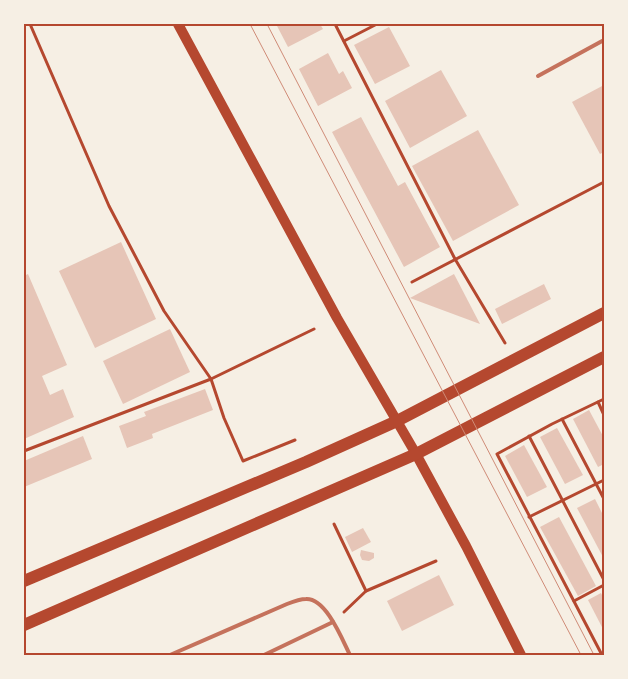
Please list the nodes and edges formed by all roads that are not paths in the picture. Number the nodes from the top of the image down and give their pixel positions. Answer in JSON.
{"nodes":[{"id":1,"x":178,"y":24,"type":"edge"},
{"id":2,"x":604,"y":40,"type":"edge"},
{"id":3,"x":538,"y":76,"type":"dead end"},
{"id":4,"x":604,"y":313,"type":"edge"},
{"id":5,"x":604,"y":357,"type":"edge"},
{"id":6,"x":397,"y":421,"type":"junction"},
{"id":7,"x":416,"y":454,"type":"junction"},
{"id":8,"x":24,"y":580,"type":"edge"},
{"id":9,"x":333,"y":622,"type":"junction"},
{"id":10,"x":24,"y":625,"type":"edge"},
{"id":11,"x":170,"y":655,"type":"edge"},
{"id":12,"x":264,"y":655,"type":"edge"},
{"id":13,"x":350,"y":655,"type":"edge"},
{"id":14,"x":521,"y":655,"type":"edge"}],
"edges":[{"from":1,"to":6,"type":"main road"},
{"from":2,"to":3,"type":"lane"},
{"from":4,"to":6,"type":"main road"},
{"from":5,"to":7,"type":"main road"},
{"from":6,"to":7,"type":"main road"},
{"from":6,"to":8,"type":"main road"},
{"from":7,"to":10,"type":"main road"},
{"from":7,"to":14,"type":"main road"},
{"from":9,"to":11,"type":"lane"},
{"from":9,"to":12,"type":"lane"},
{"from":9,"to":13,"type":"lane"}]}
